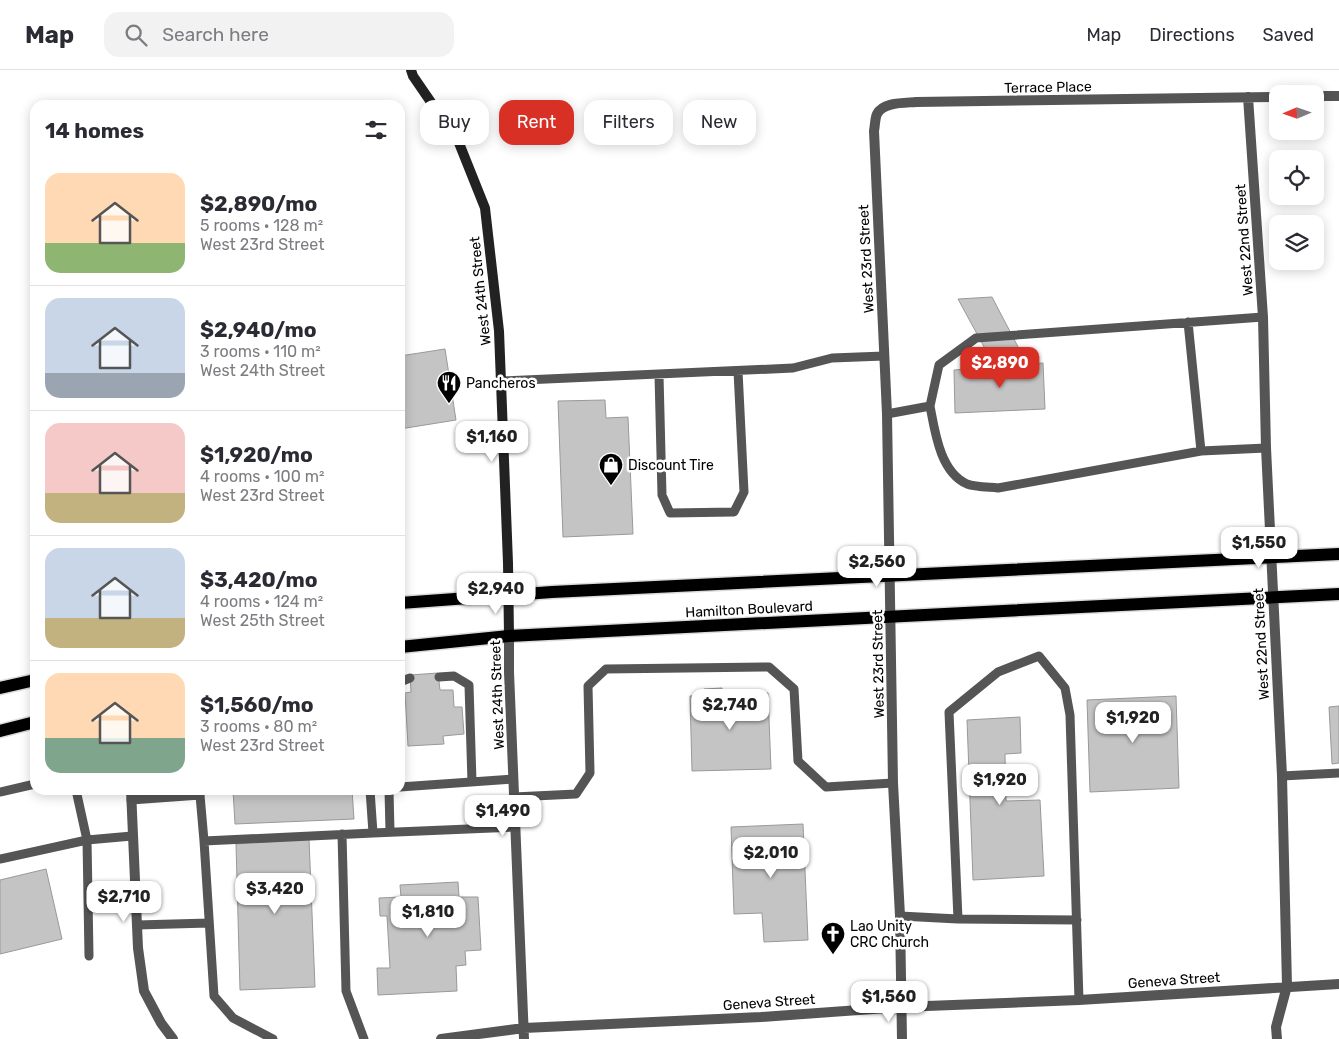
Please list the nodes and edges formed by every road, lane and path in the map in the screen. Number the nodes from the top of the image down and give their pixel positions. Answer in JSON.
{"nodes":[{"id":1,"x":411,"y":70,"type":"edge"},
{"id":2,"x":1324,"y":96,"type":"edge"},
{"id":3,"x":1339,"y":96,"type":"edge"},
{"id":4,"x":1269,"y":97,"type":"edge"},
{"id":5,"x":1248,"y":98,"type":"junction"},
{"id":6,"x":876,"y":168,"type":"joint"},
{"id":7,"x":1262,"y":317,"type":"junction"},
{"id":8,"x":1188,"y":322,"type":"junction"},
{"id":9,"x":884,"y":356,"type":"junction"},
{"id":10,"x":738,"y":371,"type":"junction"},
{"id":11,"x":659,"y":375,"type":"junction"},
{"id":12,"x":502,"y":381,"type":"junction"},
{"id":13,"x":930,"y":406,"type":"junction"},
{"id":14,"x":887,"y":414,"type":"junction"},
{"id":15,"x":1266,"y":448,"type":"junction"},
{"id":16,"x":1201,"y":451,"type":"junction"},
{"id":17,"x":1339,"y":554,"type":"edge"},
{"id":18,"x":1271,"y":556,"type":"junction"},
{"id":19,"x":889,"y":575,"type":"junction"},
{"id":20,"x":1339,"y":594,"type":"edge"},
{"id":21,"x":508,"y":595,"type":"junction"},
{"id":22,"x":1273,"y":598,"type":"junction"},
{"id":23,"x":405,"y":603,"type":"edge"},
{"id":24,"x":892,"y":618,"type":"junction"},
{"id":25,"x":509,"y":636,"type":"junction"},
{"id":26,"x":405,"y":646,"type":"edge"},
{"id":27,"x":439,"y":677,"type":"dead end"},
{"id":28,"x":410,"y":678,"type":"dead end"},
{"id":29,"x":405,"y":680,"type":"edge"},
{"id":30,"x":30,"y":681,"type":"edge"},
{"id":31,"x":0,"y":688,"type":"edge"},
{"id":32,"x":30,"y":723,"type":"edge"},
{"id":33,"x":0,"y":731,"type":"edge"},
{"id":34,"x":1339,"y":773,"type":"edge"},
{"id":35,"x":1282,"y":776,"type":"junction"},
{"id":36,"x":513,"y":779,"type":"junction"},
{"id":37,"x":472,"y":782,"type":"junction"},
{"id":38,"x":893,"y":783,"type":"junction"},
{"id":39,"x":30,"y":785,"type":"edge"},
{"id":40,"x":405,"y":787,"type":"edge"},
{"id":41,"x":0,"y":792,"type":"edge"},
{"id":42,"x":77,"y":795,"type":"edge"},
{"id":43,"x":131,"y":795,"type":"edge"},
{"id":44,"x":201,"y":795,"type":"edge"},
{"id":45,"x":370,"y":795,"type":"edge"},
{"id":46,"x":389,"y":795,"type":"edge"},
{"id":47,"x":514,"y":797,"type":"junction"},
{"id":48,"x":516,"y":827,"type":"junction"},
{"id":49,"x":390,"y":832,"type":"junction"},
{"id":50,"x":373,"y":833,"type":"junction"},
{"id":51,"x":342,"y":834,"type":"junction"},
{"id":52,"x":132,"y":836,"type":"junction"},
{"id":53,"x":87,"y":840,"type":"junction"},
{"id":54,"x":204,"y":841,"type":"junction"},
{"id":55,"x":0,"y":859,"type":"edge"},
{"id":56,"x":900,"y":916,"type":"junction"},
{"id":57,"x":958,"y":919,"type":"junction"},
{"id":58,"x":1077,"y":920,"type":"junction"},
{"id":59,"x":209,"y":923,"type":"junction"},
{"id":60,"x":137,"y":925,"type":"junction"},
{"id":61,"x":89,"y":956,"type":"dead end"},
{"id":62,"x":1339,"y":984,"type":"edge"},
{"id":63,"x":1287,"y":986,"type":"junction"},
{"id":64,"x":1079,"y":1000,"type":"junction"},
{"id":65,"x":901,"y":1007,"type":"junction"},
{"id":66,"x":524,"y":1034,"type":"edge"},
{"id":67,"x":173,"y":1039,"type":"edge"},
{"id":68,"x":272,"y":1039,"type":"edge"},
{"id":69,"x":364,"y":1039,"type":"edge"},
{"id":70,"x":441,"y":1039,"type":"edge"},
{"id":71,"x":902,"y":1039,"type":"edge"},
{"id":72,"x":1277,"y":1039,"type":"edge"}],
"edges":[{"from":1,"to":12,"type":"street","name":"West 24th Street"},
{"from":2,"to":3,"type":"street"},
{"from":4,"to":5,"type":"street","name":"Terrace Place"},
{"from":5,"to":6,"type":"street","name":"Terrace Place"},
{"from":5,"to":7,"type":"street","name":"West 22nd Street"},
{"from":6,"to":9,"type":"street","name":"West 23rd Street"},
{"from":7,"to":8,"type":"lane"},
{"from":7,"to":15,"type":"street","name":"West 22nd Street"},
{"from":8,"to":13,"type":"lane"},
{"from":8,"to":16,"type":"lane"},
{"from":9,"to":10,"type":"lane"},
{"from":9,"to":14,"type":"street","name":"West 23rd Street"},
{"from":10,"to":11,"type":"lane"},
{"from":10,"to":11,"type":"lane"},
{"from":11,"to":12,"type":"lane"},
{"from":12,"to":21,"type":"street","name":"West 24th Street"},
{"from":13,"to":14,"type":"lane"},
{"from":13,"to":16,"type":"lane"},
{"from":14,"to":19,"type":"street","name":"West 23rd Street"},
{"from":15,"to":16,"type":"lane"},
{"from":15,"to":18,"type":"street","name":"West 22nd Street"},
{"from":17,"to":18,"type":"main road","name":"Hamilton Boulevard"},
{"from":18,"to":19,"type":"main road","name":"Hamilton Boulevard"},
{"from":18,"to":22,"type":"street","name":"West 22nd Street"},
{"from":19,"to":21,"type":"main road","name":"Hamilton Boulevard"},
{"from":19,"to":24,"type":"street","name":"West 23rd Street"},
{"from":20,"to":22,"type":"main road","name":"Hamilton Boulevard"},
{"from":21,"to":23,"type":"main road","name":"Hamilton Boulevard"},
{"from":21,"to":25,"type":"street","name":"West 24th Street"},
{"from":22,"to":24,"type":"main road","name":"Hamilton Boulevard"},
{"from":22,"to":35,"type":"street","name":"West 22nd Street"},
{"from":24,"to":25,"type":"main road","name":"Hamilton Boulevard"},
{"from":24,"to":38,"type":"street","name":"West 23rd Street"},
{"from":25,"to":26,"type":"main road","name":"Hamilton Boulevard"},
{"from":25,"to":36,"type":"street","name":"West 24th Street"},
{"from":27,"to":37,"type":"lane"},
{"from":28,"to":29,"type":"lane"},
{"from":30,"to":31,"type":"main road"},
{"from":32,"to":33,"type":"main road"},
{"from":34,"to":35,"type":"lane"},
{"from":35,"to":63,"type":"street","name":"West 22nd Street"},
{"from":36,"to":37,"type":"lane"},
{"from":36,"to":47,"type":"street","name":"West 24th Street"},
{"from":37,"to":40,"type":"lane"},
{"from":38,"to":47,"type":"lane"},
{"from":38,"to":56,"type":"street","name":"West 23rd Street"},
{"from":39,"to":41,"type":"lane"},
{"from":42,"to":53,"type":"lane"},
{"from":43,"to":52,"type":"street"},
{"from":44,"to":54,"type":"lane"},
{"from":45,"to":50,"type":"lane"},
{"from":46,"to":49,"type":"lane"},
{"from":47,"to":48,"type":"street","name":"West 24th Street"},
{"from":48,"to":49,"type":"lane"},
{"from":48,"to":66,"type":"street","name":"West 24th Street"},
{"from":49,"to":50,"type":"lane"},
{"from":50,"to":51,"type":"lane"},
{"from":51,"to":54,"type":"lane"},
{"from":51,"to":69,"type":"lane"},
{"from":52,"to":53,"type":"lane"},
{"from":52,"to":60,"type":"street"},
{"from":53,"to":55,"type":"lane"},
{"from":53,"to":61,"type":"lane"},
{"from":54,"to":59,"type":"lane"},
{"from":56,"to":57,"type":"lane"},
{"from":56,"to":65,"type":"street","name":"West 23rd Street"},
{"from":57,"to":58,"type":"lane"},
{"from":57,"to":58,"type":"lane"},
{"from":58,"to":64,"type":"lane"},
{"from":59,"to":60,"type":"lane"},
{"from":59,"to":68,"type":"lane"},
{"from":60,"to":67,"type":"street"},
{"from":62,"to":63,"type":"street","name":"Geneva Street"},
{"from":63,"to":64,"type":"street","name":"Geneva Street"},
{"from":63,"to":72,"type":"street","name":"West 22nd Street"},
{"from":64,"to":65,"type":"street","name":"Geneva Street"},
{"from":65,"to":66,"type":"street","name":"Geneva Street"},
{"from":65,"to":71,"type":"street","name":"West 23rd Street"},
{"from":66,"to":70,"type":"street","name":"Geneva Street"}]}
